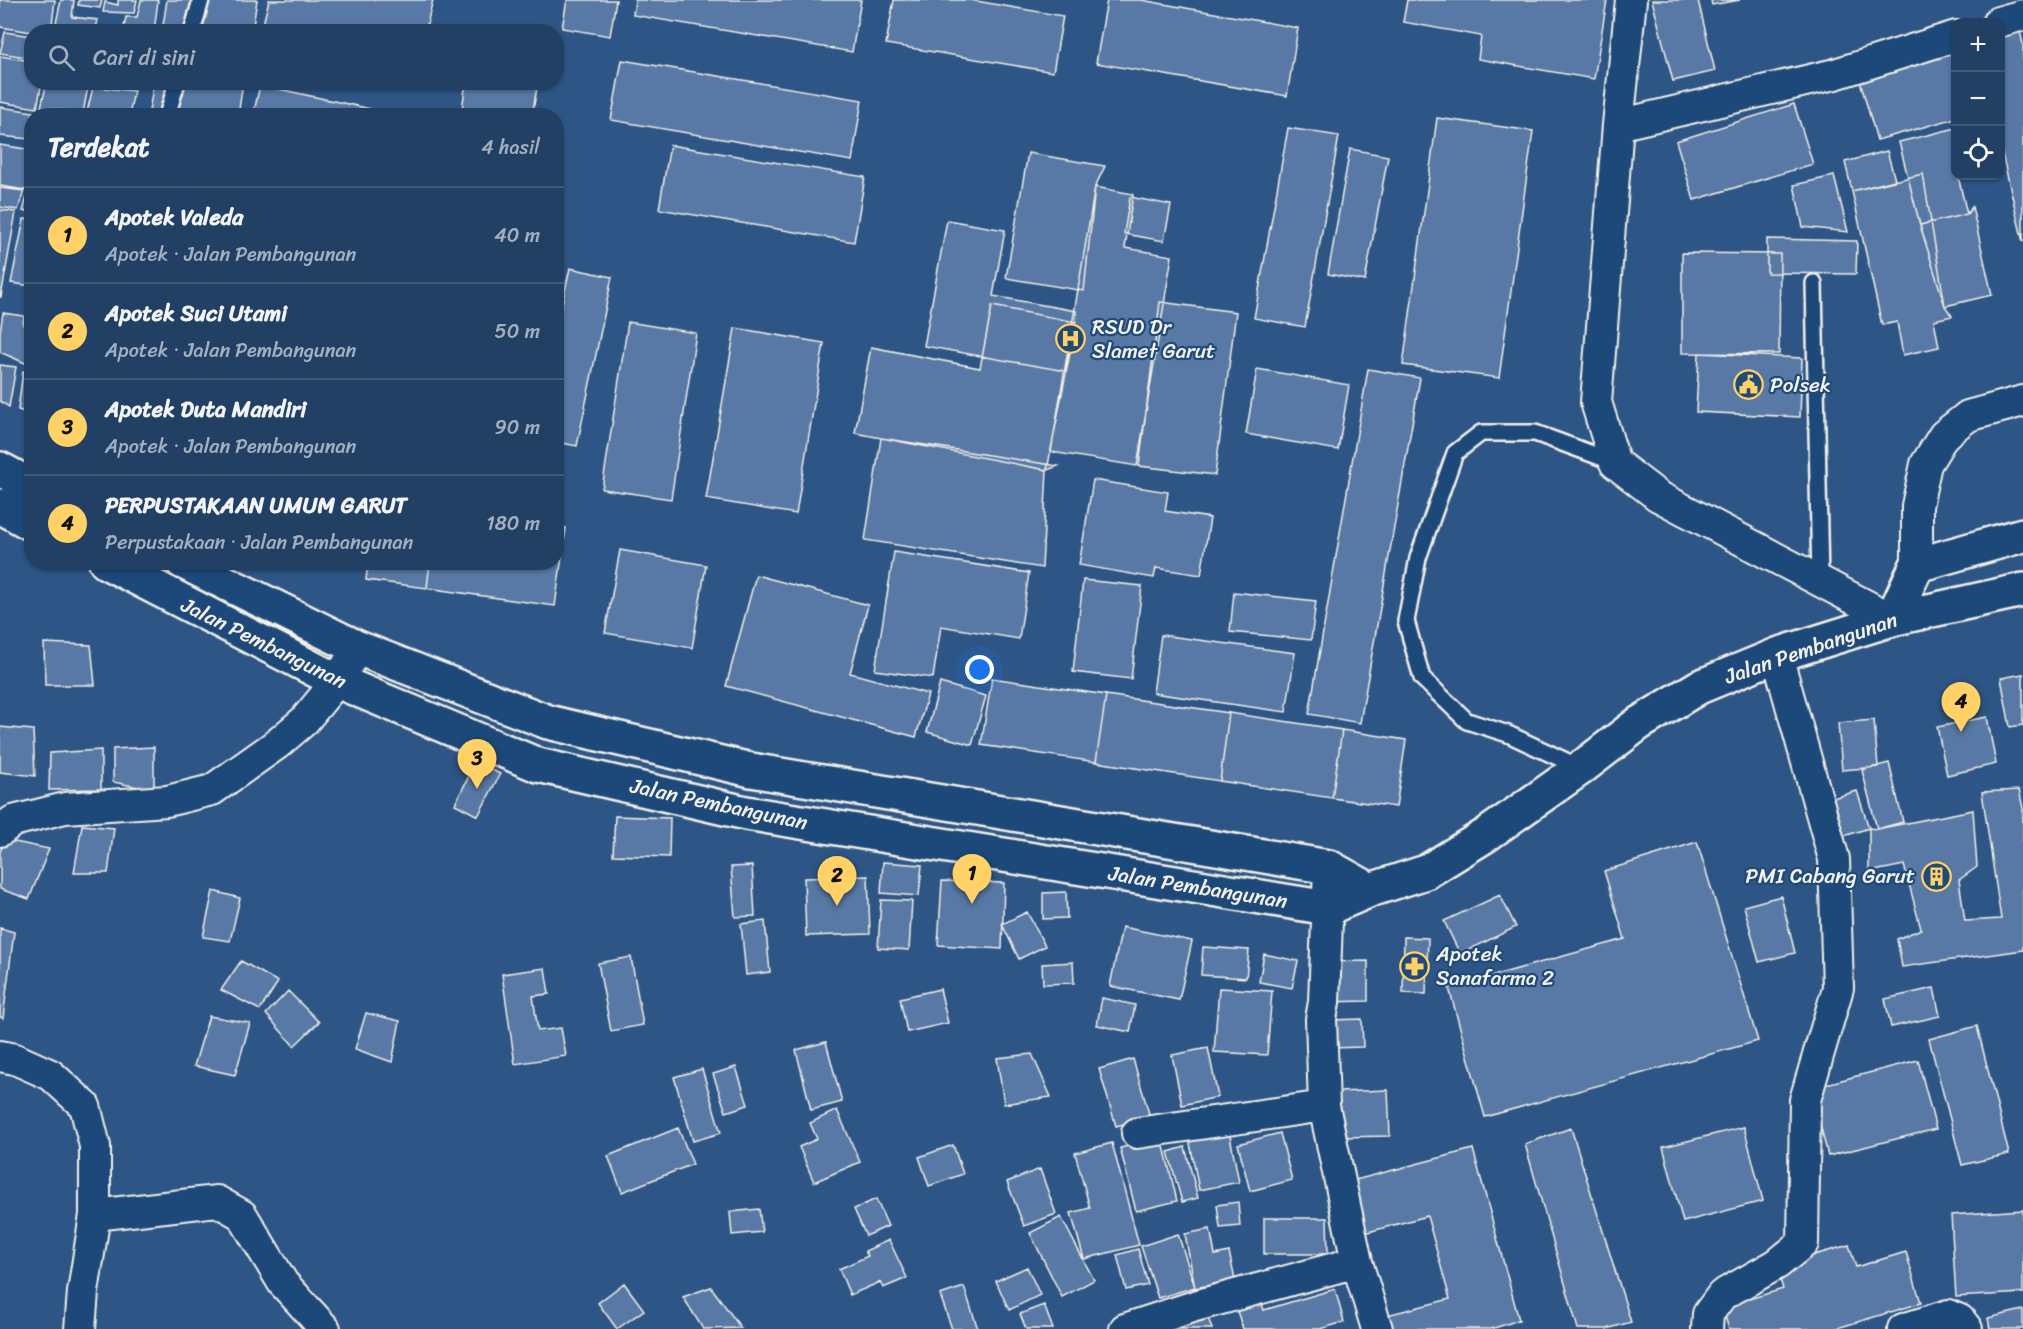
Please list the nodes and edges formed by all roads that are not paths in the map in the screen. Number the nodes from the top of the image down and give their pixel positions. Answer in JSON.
{"nodes":[{"id":1,"x":201,"y":0,"type":"edge"},
{"id":2,"x":1631,"y":0,"type":"edge"},
{"id":3,"x":2023,"y":15,"type":"edge"},
{"id":4,"x":2005,"y":20,"type":"edge"},
{"id":5,"x":194,"y":24,"type":"edge"},
{"id":6,"x":1951,"y":38,"type":"edge"},
{"id":7,"x":175,"y":90,"type":"edge"},
{"id":8,"x":169,"y":108,"type":"edge"},
{"id":9,"x":1618,"y":125,"type":"junction"},
{"id":10,"x":1814,"y":283,"type":"dead end"},
{"id":11,"x":2023,"y":401,"type":"edge"},
{"id":12,"x":1616,"y":463,"type":"junction"},
{"id":13,"x":0,"y":469,"type":"edge"},
{"id":14,"x":24,"y":482,"type":"edge"},
{"id":15,"x":0,"y":506,"type":"edge"},
{"id":16,"x":24,"y":520,"type":"edge"},
{"id":17,"x":2023,"y":535,"type":"edge"},
{"id":18,"x":1917,"y":565,"type":"junction"},
{"id":19,"x":122,"y":570,"type":"edge"},
{"id":20,"x":199,"y":570,"type":"edge"},
{"id":21,"x":1820,"y":581,"type":"junction"},
{"id":22,"x":2023,"y":590,"type":"edge"},
{"id":23,"x":1892,"y":619,"type":"junction"},
{"id":24,"x":358,"y":648,"type":"junction"},
{"id":25,"x":1777,"y":655,"type":"junction"},
{"id":26,"x":337,"y":681,"type":"junction"},
{"id":27,"x":1581,"y":768,"type":"junction"},
{"id":28,"x":0,"y":831,"type":"edge"},
{"id":29,"x":1329,"y":867,"type":"junction"},
{"id":30,"x":1370,"y":890,"type":"junction"},
{"id":31,"x":1328,"y":908,"type":"junction"},
{"id":32,"x":0,"y":1056,"type":"edge"},
{"id":33,"x":1324,"y":1106,"type":"junction"},
{"id":34,"x":1137,"y":1133,"type":"dead end"},
{"id":35,"x":95,"y":1215,"type":"junction"},
{"id":36,"x":1357,"y":1262,"type":"junction"},
{"id":37,"x":80,"y":1329,"type":"edge"},
{"id":38,"x":325,"y":1329,"type":"edge"},
{"id":39,"x":1125,"y":1329,"type":"edge"},
{"id":40,"x":1377,"y":1329,"type":"edge"},
{"id":41,"x":1707,"y":1329,"type":"edge"},
{"id":42,"x":1903,"y":1329,"type":"edge"},
{"id":43,"x":1967,"y":1329,"type":"edge"}],
"edges":[{"from":1,"to":5,"type":"lane"},
{"from":2,"to":9,"type":"street"},
{"from":3,"to":4,"type":"street"},
{"from":6,"to":9,"type":"street"},
{"from":7,"to":8,"type":"lane"},
{"from":9,"to":12,"type":"street"},
{"from":10,"to":21,"type":"lane"},
{"from":11,"to":18,"type":"street"},
{"from":12,"to":21,"type":"street"},
{"from":12,"to":27,"type":"lane"},
{"from":13,"to":14,"type":"main road"},
{"from":15,"to":16,"type":"main road"},
{"from":17,"to":18,"type":"main road"},
{"from":18,"to":23,"type":"main road"},
{"from":19,"to":26,"type":"main road","name":"Jalan Pembangunan"},
{"from":20,"to":24,"type":"main road","name":"Jalan Pembangunan"},
{"from":21,"to":23,"type":"street"},
{"from":22,"to":23,"type":"main road","name":"Jalan Pembangunan"},
{"from":23,"to":25,"type":"main road","name":"Jalan Pembangunan"},
{"from":24,"to":26,"type":"street"},
{"from":24,"to":29,"type":"main road","name":"Jalan Pembangunan"},
{"from":25,"to":27,"type":"main road","name":"Jalan Pembangunan"},
{"from":25,"to":41,"type":"street"},
{"from":26,"to":28,"type":"street"},
{"from":26,"to":31,"type":"main road","name":"Jalan Pembangunan"},
{"from":27,"to":30,"type":"main road","name":"Jalan Pembangunan"},
{"from":29,"to":30,"type":"main road","name":"Jalan Pembangunan"},
{"from":29,"to":31,"type":"street"},
{"from":30,"to":31,"type":"main road","name":"Jalan Pembangunan"},
{"from":31,"to":33,"type":"street"},
{"from":32,"to":35,"type":"street"},
{"from":33,"to":34,"type":"street"},
{"from":33,"to":36,"type":"street"},
{"from":35,"to":37,"type":"street"},
{"from":35,"to":38,"type":"street"},
{"from":36,"to":39,"type":"street"},
{"from":36,"to":40,"type":"street"},
{"from":42,"to":43,"type":"street"}]}
